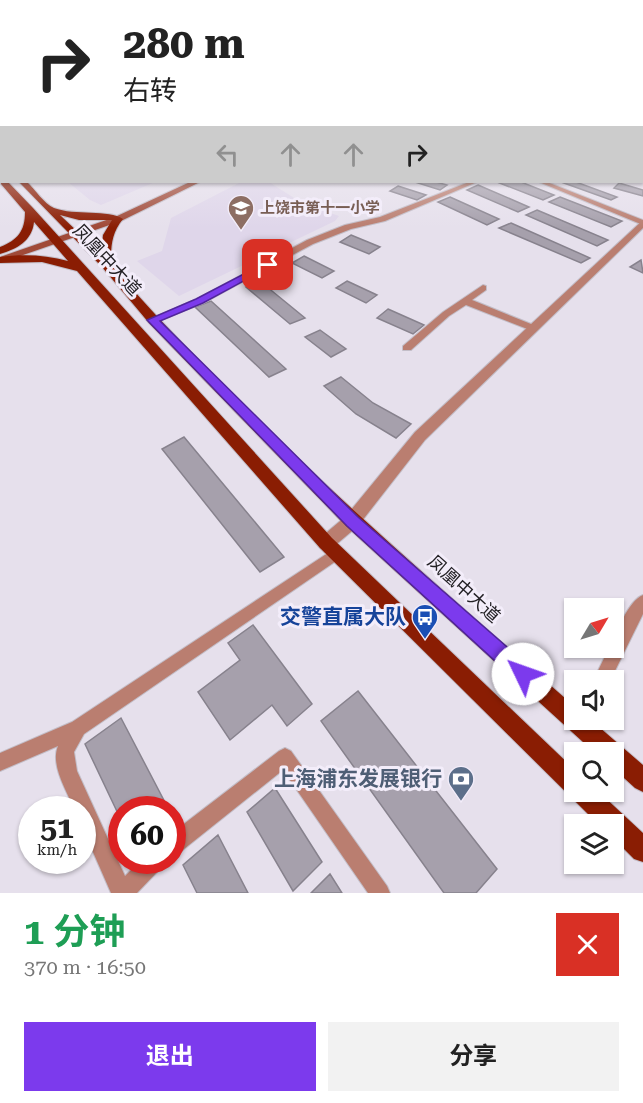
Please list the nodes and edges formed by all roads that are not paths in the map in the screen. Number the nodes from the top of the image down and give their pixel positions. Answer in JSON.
{"nodes":[{"id":1,"x":6,"y":183,"type":"edge"},
{"id":2,"x":24,"y":183,"type":"edge"},
{"id":3,"x":182,"y":183,"type":"edge"},
{"id":4,"x":194,"y":183,"type":"edge"},
{"id":5,"x":472,"y":183,"type":"edge"},
{"id":6,"x":544,"y":183,"type":"edge"},
{"id":7,"x":48,"y":209,"type":"junction"},
{"id":8,"x":30,"y":210,"type":"junction"},
{"id":9,"x":116,"y":218,"type":"junction"},
{"id":10,"x":643,"y":223,"type":"edge"},
{"id":11,"x":74,"y":232,"type":"junction"},
{"id":12,"x":56,"y":239,"type":"junction"},
{"id":13,"x":0,"y":251,"type":"edge"},
{"id":14,"x":0,"y":260,"type":"edge"},
{"id":15,"x":106,"y":265,"type":"junction"},
{"id":16,"x":84,"y":270,"type":"junction"},
{"id":17,"x":483,"y":288,"type":"dead end"},
{"id":18,"x":465,"y":301,"type":"junction"},
{"id":19,"x":153,"y":320,"type":"junction"},
{"id":20,"x":533,"y":328,"type":"junction"},
{"id":21,"x":406,"y":348,"type":"dead end"},
{"id":22,"x":352,"y":521,"type":"junction"},
{"id":23,"x":331,"y":548,"type":"junction"},
{"id":24,"x":643,"y":602,"type":"edge"},
{"id":25,"x":606,"y":670,"type":"edge"},
{"id":26,"x":564,"y":709,"type":"edge"},
{"id":27,"x":78,"y":728,"type":"junction"},
{"id":28,"x":588,"y":730,"type":"edge"},
{"id":29,"x":600,"y":742,"type":"edge"},
{"id":30,"x":0,"y":762,"type":"edge"},
{"id":31,"x":624,"y":764,"type":"edge"},
{"id":32,"x":564,"y":775,"type":"edge"},
{"id":33,"x":643,"y":780,"type":"edge"},
{"id":34,"x":593,"y":802,"type":"edge"},
{"id":35,"x":186,"y":835,"type":"edge"},
{"id":36,"x":643,"y":850,"type":"edge"},
{"id":37,"x":141,"y":874,"type":"edge"},
{"id":38,"x":122,"y":893,"type":"edge"},
{"id":39,"x":380,"y":893,"type":"edge"}],
"edges":[{"from":1,"to":8,"type":"main road","name":"凤凰中大道"},
{"from":2,"to":7,"type":"main road","name":"凤凰中大道"},
{"from":3,"to":9,"type":"main road"},
{"from":4,"to":9,"type":"main road"},
{"from":5,"to":19,"type":"street"},
{"from":6,"to":10,"type":"street"},
{"from":7,"to":9,"type":"main road"},
{"from":7,"to":11,"type":"main road","name":"凤凰中大道"},
{"from":8,"to":12,"type":"main road","name":"凤凰中大道"},
{"from":8,"to":13,"type":"main road"},
{"from":9,"to":11,"type":"main road"},
{"from":9,"to":15,"type":"main road"},
{"from":10,"to":20,"type":"street"},
{"from":11,"to":12,"type":"main road"},
{"from":11,"to":15,"type":"main road","name":"凤凰中大道"},
{"from":12,"to":13,"type":"main road"},
{"from":12,"to":14,"type":"main road"},
{"from":12,"to":16,"type":"main road","name":"凤凰中大道"},
{"from":14,"to":16,"type":"main road"},
{"from":15,"to":19,"type":"main road","name":"凤凰中大道"},
{"from":16,"to":23,"type":"main road","name":"凤凰中大道"},
{"from":17,"to":18,"type":"street"},
{"from":18,"to":20,"type":"street"},
{"from":18,"to":21,"type":"street"},
{"from":19,"to":22,"type":"main road","name":"凤凰中大道"},
{"from":20,"to":22,"type":"street"},
{"from":22,"to":23,"type":"street"},
{"from":22,"to":26,"type":"main road","name":"凤凰中大道"},
{"from":23,"to":27,"type":"street"},
{"from":23,"to":32,"type":"main road","name":"凤凰中大道"},
{"from":24,"to":25,"type":"street"},
{"from":27,"to":30,"type":"street"},
{"from":27,"to":38,"type":"street"},
{"from":28,"to":29,"type":"main road","name":"凤凰中大道"},
{"from":31,"to":33,"type":"main road","name":"凤凰中大道"},
{"from":34,"to":36,"type":"main road"},
{"from":35,"to":39,"type":"street"},
{"from":37,"to":38,"type":"street"}]}
